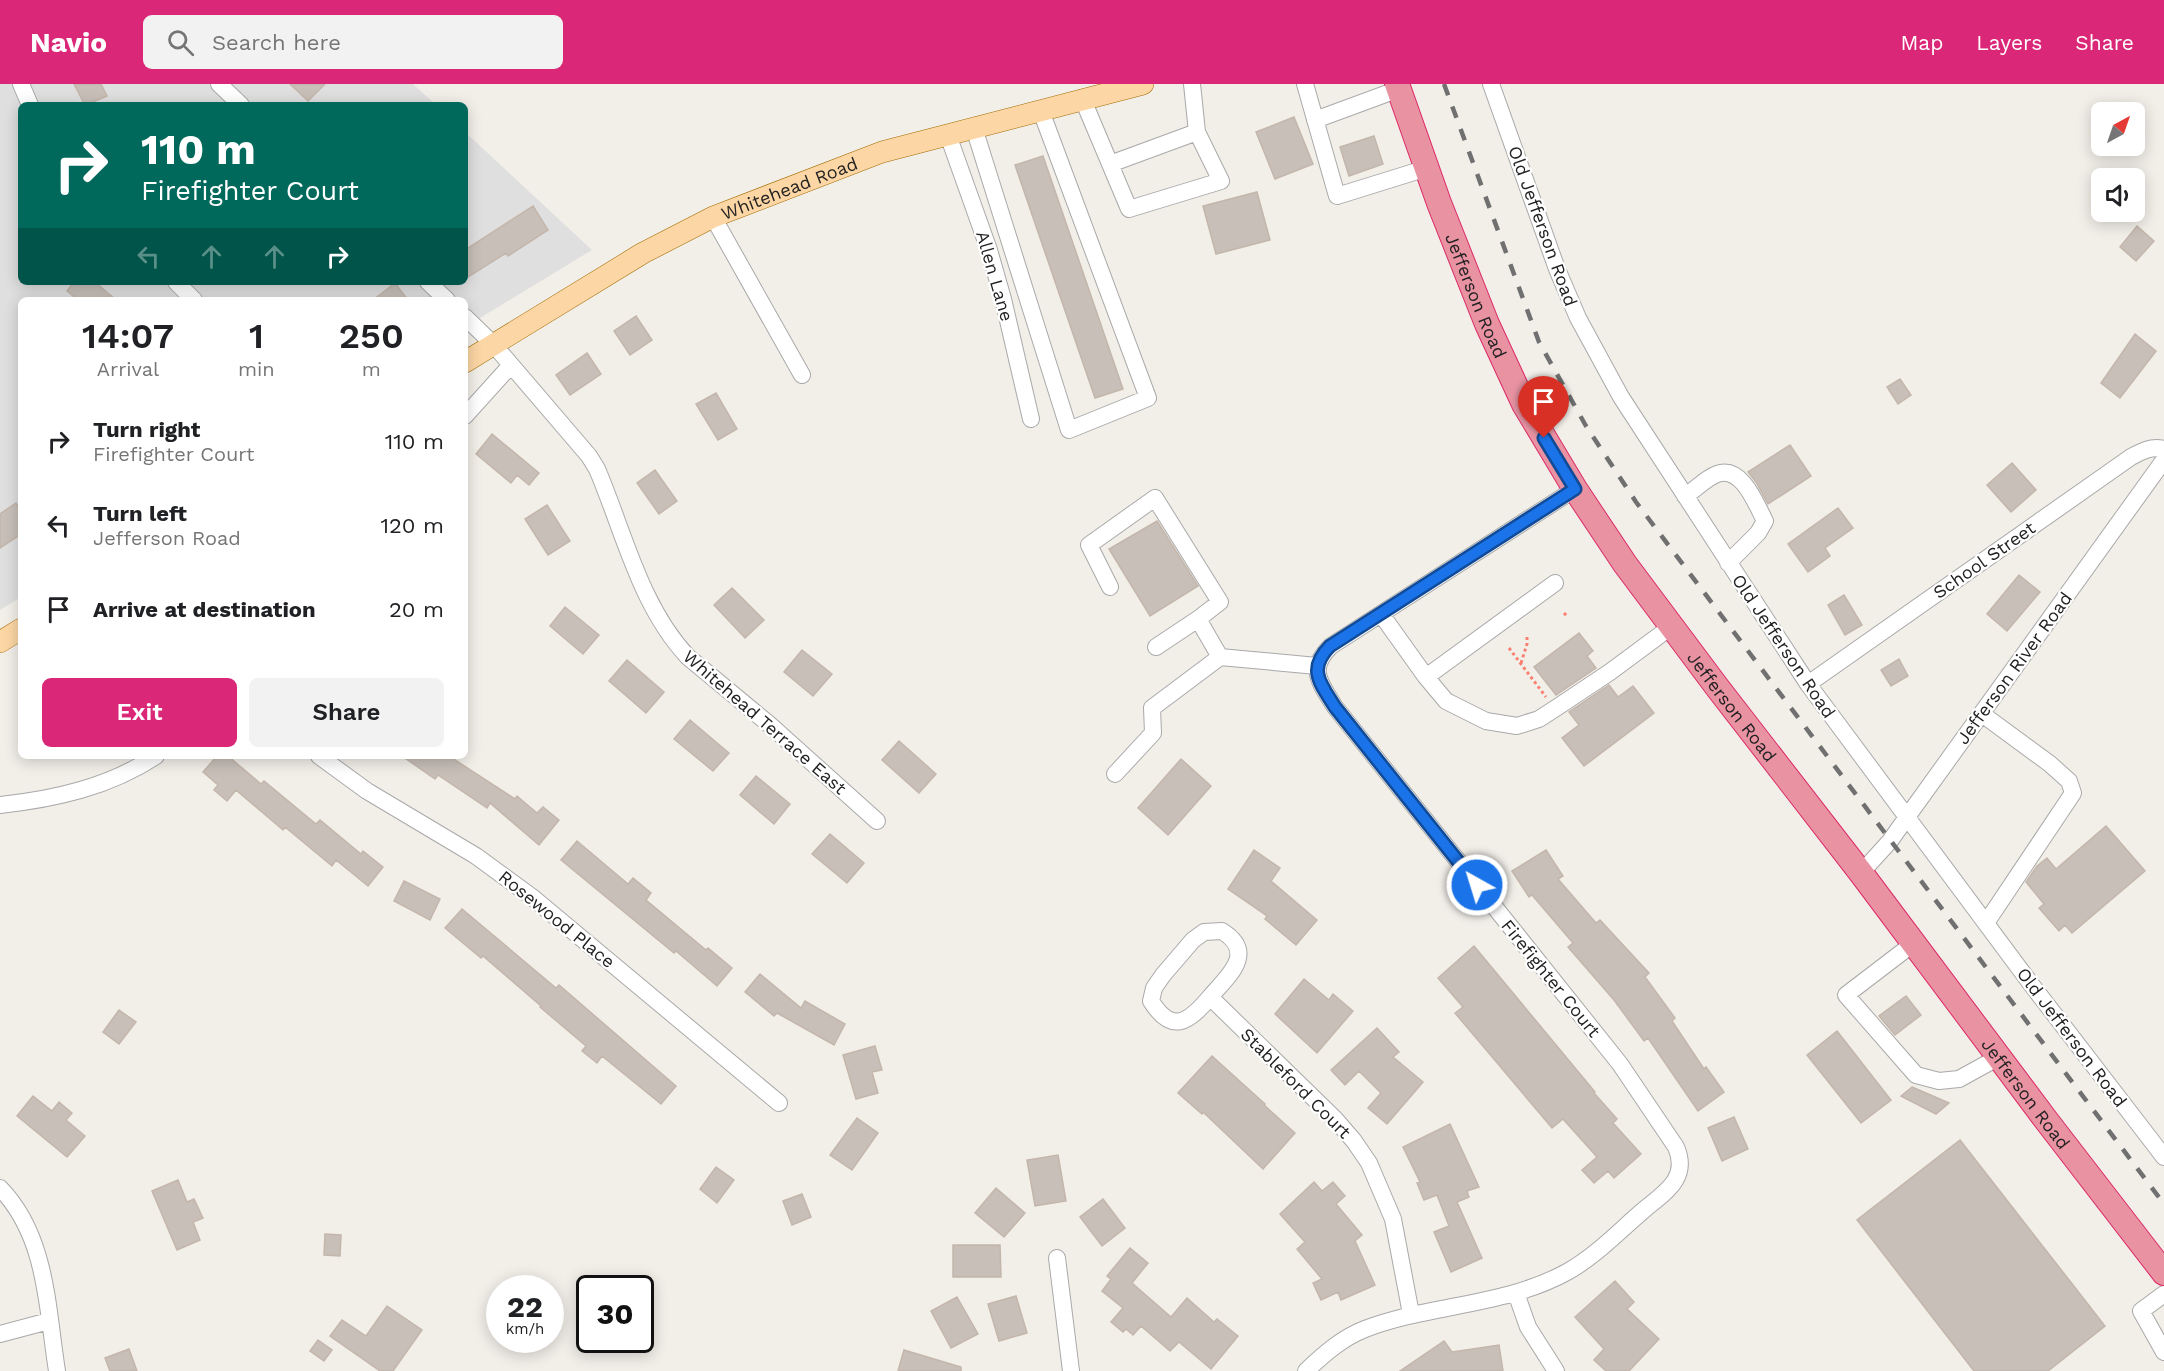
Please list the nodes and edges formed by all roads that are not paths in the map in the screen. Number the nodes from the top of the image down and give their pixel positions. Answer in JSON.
{"nodes":[{"id":1,"x":21,"y":84,"type":"edge"},
{"id":2,"x":219,"y":84,"type":"edge"},
{"id":3,"x":1143,"y":84,"type":"edge"},
{"id":4,"x":1192,"y":84,"type":"edge"},
{"id":5,"x":1305,"y":84,"type":"edge"},
{"id":6,"x":1491,"y":84,"type":"edge"},
{"id":7,"x":1398,"y":86,"type":"edge"},
{"id":8,"x":1083,"y":100,"type":"junction"},
{"id":9,"x":29,"y":102,"type":"edge"},
{"id":10,"x":238,"y":102,"type":"edge"},
{"id":11,"x":1041,"y":111,"type":"junction"},
{"id":12,"x":1315,"y":120,"type":"junction"},
{"id":13,"x":974,"y":128,"type":"junction"},
{"id":14,"x":1197,"y":132,"type":"junction"},
{"id":15,"x":948,"y":135,"type":"junction"},
{"id":16,"x":1110,"y":164,"type":"junction"},
{"id":17,"x":1427,"y":168,"type":"junction"},
{"id":18,"x":713,"y":218,"type":"junction"},
{"id":19,"x":179,"y":285,"type":"edge"},
{"id":20,"x":431,"y":285,"type":"edge"},
{"id":21,"x":191,"y":297,"type":"edge"},
{"id":22,"x":444,"y":297,"type":"edge"},
{"id":23,"x":468,"y":320,"type":"edge"},
{"id":24,"x":494,"y":345,"type":"junction"},
{"id":25,"x":468,"y":360,"type":"edge"},
{"id":26,"x":512,"y":365,"type":"junction"},
{"id":27,"x":802,"y":375,"type":"dead end"},
{"id":28,"x":468,"y":413,"type":"edge"},
{"id":29,"x":1031,"y":419,"type":"dead end"},
{"id":30,"x":2164,"y":448,"type":"edge"},
{"id":31,"x":2164,"y":460,"type":"edge"},
{"id":32,"x":1575,"y":489,"type":"junction"},
{"id":33,"x":1685,"y":496,"type":"junction"},
{"id":34,"x":1728,"y":563,"type":"junction"},
{"id":35,"x":1555,"y":583,"type":"dead end"},
{"id":36,"x":1110,"y":587,"type":"dead end"},
{"id":37,"x":1381,"y":614,"type":"junction"},
{"id":38,"x":1198,"y":619,"type":"junction"},
{"id":39,"x":1671,"y":626,"type":"junction"},
{"id":40,"x":1156,"y":647,"type":"dead end"},
{"id":41,"x":1220,"y":657,"type":"junction"},
{"id":42,"x":1317,"y":666,"type":"junction"},
{"id":43,"x":1426,"y":677,"type":"junction"},
{"id":44,"x":1808,"y":684,"type":"junction"},
{"id":45,"x":1982,"y":714,"type":"junction"},
{"id":46,"x":151,"y":759,"type":"edge"},
{"id":47,"x":323,"y":759,"type":"edge"},
{"id":48,"x":1115,"y":774,"type":"dead end"},
{"id":49,"x":0,"y":805,"type":"edge"},
{"id":50,"x":1907,"y":817,"type":"junction"},
{"id":51,"x":877,"y":820,"type":"dead end"},
{"id":52,"x":1861,"y":873,"type":"junction"},
{"id":53,"x":1986,"y":923,"type":"junction"},
{"id":54,"x":1914,"y":943,"type":"junction"},
{"id":55,"x":1210,"y":997,"type":"junction"},
{"id":56,"x":1999,"y":1057,"type":"junction"},
{"id":57,"x":779,"y":1103,"type":"dead end"},
{"id":58,"x":2164,"y":1157,"type":"edge"},
{"id":59,"x":0,"y":1188,"type":"edge"},
{"id":60,"x":1057,"y":1258,"type":"dead end"},
{"id":61,"x":2164,"y":1273,"type":"edge"},
{"id":62,"x":1516,"y":1293,"type":"junction"},
{"id":63,"x":2164,"y":1294,"type":"edge"},
{"id":64,"x":1411,"y":1314,"type":"junction"},
{"id":65,"x":49,"y":1320,"type":"junction"},
{"id":66,"x":0,"y":1334,"type":"edge"},
{"id":67,"x":2164,"y":1352,"type":"edge"},
{"id":68,"x":57,"y":1371,"type":"edge"},
{"id":69,"x":1071,"y":1371,"type":"edge"},
{"id":70,"x":1306,"y":1371,"type":"edge"},
{"id":71,"x":1556,"y":1371,"type":"edge"}],
"edges":[{"from":1,"to":9,"type":"street"},
{"from":2,"to":10,"type":"street"},
{"from":3,"to":8,"type":"main road","name":"Whitehead Road"},
{"from":4,"to":14,"type":"street"},
{"from":5,"to":12,"type":"street"},
{"from":6,"to":33,"type":"street","name":"Old Jefferson Road"},
{"from":7,"to":12,"type":"street"},
{"from":7,"to":17,"type":"highway","name":"Jefferson Road"},
{"from":8,"to":11,"type":"main road","name":"Whitehead Road"},
{"from":8,"to":16,"type":"street"},
{"from":11,"to":13,"type":"main road","name":"Whitehead Road"},
{"from":11,"to":13,"type":"street"},
{"from":12,"to":17,"type":"street"},
{"from":13,"to":15,"type":"main road","name":"Whitehead Road"},
{"from":14,"to":16,"type":"street"},
{"from":14,"to":16,"type":"street"},
{"from":15,"to":18,"type":"main road","name":"Whitehead Road"},
{"from":15,"to":29,"type":"street","name":"Allen Lane"},
{"from":17,"to":32,"type":"highway","name":"Jefferson Road"},
{"from":18,"to":24,"type":"main road","name":"Whitehead Road"},
{"from":18,"to":27,"type":"street"},
{"from":19,"to":21,"type":"street"},
{"from":20,"to":22,"type":"street"},
{"from":23,"to":24,"type":"street","name":"Whitehead Terrace East"},
{"from":24,"to":25,"type":"main road","name":"Whitehead Road"},
{"from":24,"to":26,"type":"street","name":"Whitehead Terrace East"},
{"from":26,"to":28,"type":"street"},
{"from":26,"to":51,"type":"street","name":"Whitehead Terrace East"},
{"from":30,"to":44,"type":"street","name":"School Street"},
{"from":31,"to":45,"type":"street","name":"Jefferson River Road"},
{"from":32,"to":37,"type":"street"},
{"from":32,"to":39,"type":"highway","name":"Jefferson Road"},
{"from":33,"to":34,"type":"street","name":"Old Jefferson Road"},
{"from":33,"to":34,"type":"street"},
{"from":34,"to":44,"type":"street","name":"Old Jefferson Road"},
{"from":35,"to":43,"type":"street"},
{"from":36,"to":38,"type":"street"},
{"from":37,"to":42,"type":"street"},
{"from":37,"to":43,"type":"street"},
{"from":38,"to":40,"type":"street"},
{"from":38,"to":41,"type":"street"},
{"from":39,"to":43,"type":"street"},
{"from":39,"to":52,"type":"highway","name":"Jefferson Road"},
{"from":41,"to":42,"type":"street"},
{"from":41,"to":48,"type":"street"},
{"from":42,"to":62,"type":"street","name":"Firefighter Court"},
{"from":44,"to":50,"type":"street","name":"Old Jefferson Road"},
{"from":45,"to":50,"type":"street","name":"Jefferson River Road"},
{"from":45,"to":53,"type":"street"},
{"from":46,"to":49,"type":"street"},
{"from":47,"to":57,"type":"street","name":"Rosewood Place"},
{"from":50,"to":52,"type":"street","name":"Jefferson River Road"},
{"from":50,"to":53,"type":"street","name":"Old Jefferson Road"},
{"from":52,"to":54,"type":"highway","name":"Jefferson Road"},
{"from":53,"to":58,"type":"street","name":"Old Jefferson Road"},
{"from":54,"to":56,"type":"highway","name":"Jefferson Road"},
{"from":54,"to":56,"type":"street"},
{"from":55,"to":55,"type":"street"},
{"from":55,"to":64,"type":"street","name":"Stableford Court"},
{"from":56,"to":61,"type":"highway","name":"Jefferson Road"},
{"from":59,"to":65,"type":"street"},
{"from":60,"to":69,"type":"street"},
{"from":62,"to":64,"type":"street","name":"Firefighter Court"},
{"from":62,"to":71,"type":"street"},
{"from":63,"to":67,"type":"street"},
{"from":64,"to":70,"type":"street","name":"Firefighter Court"},
{"from":65,"to":66,"type":"street"},
{"from":65,"to":68,"type":"street"}]}
